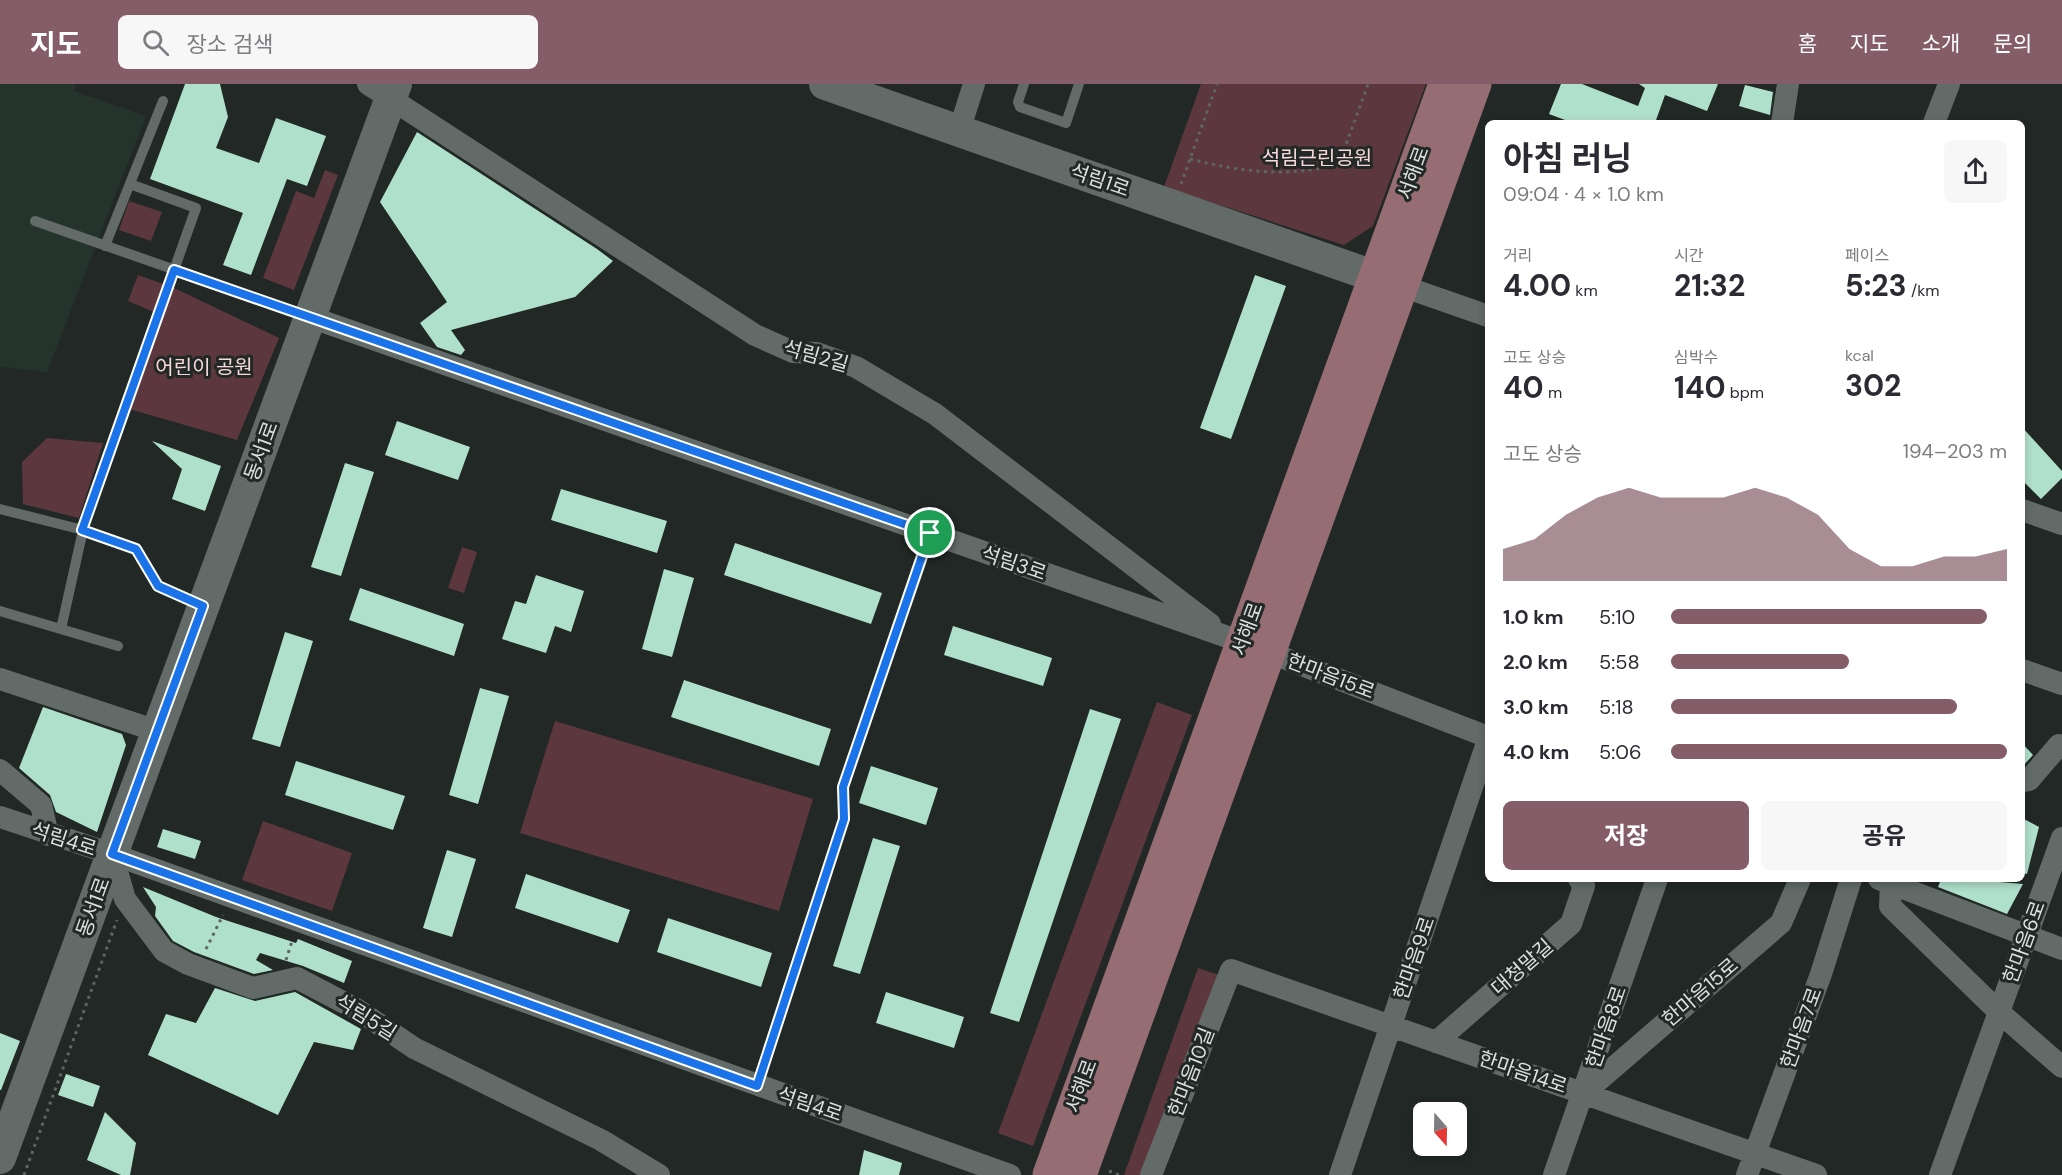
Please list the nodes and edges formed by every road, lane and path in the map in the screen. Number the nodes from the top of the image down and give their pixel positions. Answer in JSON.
{"nodes":[{"id":1,"x":825,"y":84,"type":"edge"},
{"id":2,"x":974,"y":84,"type":"edge"},
{"id":3,"x":1024,"y":84,"type":"edge"},
{"id":4,"x":1079,"y":84,"type":"edge"},
{"id":5,"x":1217,"y":84,"type":"edge"},
{"id":6,"x":1368,"y":84,"type":"edge"},
{"id":7,"x":1445,"y":84,"type":"edge"},
{"id":8,"x":1475,"y":84,"type":"edge"},
{"id":9,"x":1788,"y":84,"type":"edge"},
{"id":10,"x":1949,"y":84,"type":"edge"},
{"id":11,"x":384,"y":89,"type":"edge"},
{"id":12,"x":163,"y":101,"type":"dead end"},
{"id":13,"x":1782,"y":120,"type":"edge"},
{"id":14,"x":1935,"y":120,"type":"edge"},
{"id":15,"x":959,"y":131,"type":"junction"},
{"id":16,"x":1190,"y":159,"type":"junction"},
{"id":17,"x":130,"y":184,"type":"junction"},
{"id":18,"x":1173,"y":206,"type":"junction"},
{"id":19,"x":35,"y":221,"type":"dead end"},
{"id":20,"x":105,"y":246,"type":"junction"},
{"id":21,"x":174,"y":270,"type":"junction"},
{"id":22,"x":1389,"y":281,"type":"junction"},
{"id":23,"x":1485,"y":315,"type":"edge"},
{"id":24,"x":310,"y":317,"type":"junction"},
{"id":25,"x":0,"y":509,"type":"edge"},
{"id":26,"x":2025,"y":511,"type":"edge"},
{"id":27,"x":2062,"y":525,"type":"edge"},
{"id":28,"x":82,"y":530,"type":"junction"},
{"id":29,"x":930,"y":533,"type":"junction"},
{"id":30,"x":203,"y":606,"type":"junction"},
{"id":31,"x":0,"y":611,"type":"edge"},
{"id":32,"x":61,"y":629,"type":"junction"},
{"id":33,"x":1246,"y":644,"type":"junction"},
{"id":34,"x":118,"y":646,"type":"dead end"},
{"id":35,"x":2025,"y":671,"type":"edge"},
{"id":36,"x":0,"y":679,"type":"edge"},
{"id":37,"x":2062,"y":684,"type":"edge"},
{"id":38,"x":158,"y":731,"type":"junction"},
{"id":39,"x":1485,"y":737,"type":"edge"},
{"id":40,"x":1485,"y":747,"type":"edge"},
{"id":41,"x":2062,"y":747,"type":"edge"},
{"id":42,"x":0,"y":770,"type":"edge"},
{"id":43,"x":2025,"y":781,"type":"edge"},
{"id":44,"x":0,"y":817,"type":"edge"},
{"id":45,"x":48,"y":835,"type":"junction"},
{"id":46,"x":2062,"y":838,"type":"edge"},
{"id":47,"x":112,"y":854,"type":"junction"},
{"id":48,"x":1581,"y":882,"type":"edge"},
{"id":49,"x":1656,"y":882,"type":"edge"},
{"id":50,"x":1799,"y":882,"type":"edge"},
{"id":51,"x":1850,"y":882,"type":"edge"},
{"id":52,"x":1885,"y":882,"type":"edge"},
{"id":53,"x":1891,"y":882,"type":"edge"},
{"id":54,"x":1935,"y":889,"type":"edge"},
{"id":55,"x":233,"y":897,"type":"junction"},
{"id":56,"x":125,"y":899,"type":"junction"},
{"id":57,"x":298,"y":921,"type":"junction"},
{"id":58,"x":2026,"y":937,"type":"junction"},
{"id":59,"x":2062,"y":949,"type":"edge"},
{"id":60,"x":196,"y":967,"type":"junction"},
{"id":61,"x":1231,"y":970,"type":"joint"},
{"id":62,"x":280,"y":982,"type":"junction"},
{"id":63,"x":1999,"y":1011,"type":"junction"},
{"id":64,"x":1391,"y":1026,"type":"junction"},
{"id":65,"x":1436,"y":1042,"type":"junction"},
{"id":66,"x":2062,"y":1067,"type":"edge"},
{"id":67,"x":757,"y":1086,"type":"junction"},
{"id":68,"x":1584,"y":1093,"type":"junction"},
{"id":69,"x":1755,"y":1154,"type":"junction"},
{"id":70,"x":0,"y":1158,"type":"edge"},
{"id":71,"x":24,"y":1175,"type":"edge"},
{"id":72,"x":659,"y":1175,"type":"edge"},
{"id":73,"x":1010,"y":1175,"type":"edge"},
{"id":74,"x":1049,"y":1175,"type":"edge"},
{"id":75,"x":1080,"y":1175,"type":"edge"},
{"id":76,"x":1152,"y":1175,"type":"edge"},
{"id":77,"x":1340,"y":1175,"type":"edge"},
{"id":78,"x":1554,"y":1175,"type":"edge"},
{"id":79,"x":1747,"y":1175,"type":"edge"},
{"id":80,"x":1816,"y":1175,"type":"edge"},
{"id":81,"x":1940,"y":1175,"type":"edge"}],
"edges":[{"from":1,"to":15,"type":"street","name":"석림1로"},
{"from":2,"to":15,"type":"street"},
{"from":3,"to":4,"type":"lane"},
{"from":5,"to":16,"type":"path"},
{"from":6,"to":16,"type":"path"},
{"from":7,"to":22,"type":"main road","name":"서해로"},
{"from":8,"to":22,"type":"main road","name":"서해로"},
{"from":9,"to":13,"type":"street"},
{"from":10,"to":14,"type":"street"},
{"from":11,"to":24,"type":"street","name":"동서1로"},
{"from":11,"to":33,"type":"street","name":"석림2길"},
{"from":12,"to":17,"type":"lane"},
{"from":15,"to":18,"type":"street","name":"석림1로"},
{"from":16,"to":18,"type":"path"},
{"from":17,"to":20,"type":"lane"},
{"from":17,"to":21,"type":"lane"},
{"from":18,"to":22,"type":"street","name":"석림1로"},
{"from":19,"to":20,"type":"lane"},
{"from":20,"to":21,"type":"lane"},
{"from":21,"to":24,"type":"lane"},
{"from":21,"to":28,"type":"path"},
{"from":22,"to":23,"type":"street"},
{"from":22,"to":33,"type":"main road","name":"서해로"},
{"from":24,"to":29,"type":"street","name":"석림3로"},
{"from":24,"to":30,"type":"street","name":"동서1로"},
{"from":25,"to":28,"type":"lane"},
{"from":26,"to":27,"type":"street"},
{"from":28,"to":30,"type":"lane"},
{"from":28,"to":32,"type":"lane"},
{"from":29,"to":33,"type":"street","name":"석림3로"},
{"from":29,"to":67,"type":"lane"},
{"from":30,"to":38,"type":"street","name":"동서1로"},
{"from":31,"to":32,"type":"lane"},
{"from":32,"to":34,"type":"lane"},
{"from":33,"to":39,"type":"street","name":"한마음15로"},
{"from":33,"to":74,"type":"main road","name":"서해로"},
{"from":33,"to":75,"type":"main road","name":"서해로"},
{"from":35,"to":37,"type":"street"},
{"from":36,"to":38,"type":"street"},
{"from":38,"to":47,"type":"street","name":"동서1로"},
{"from":40,"to":64,"type":"street","name":"한마음9로"},
{"from":41,"to":43,"type":"street"},
{"from":42,"to":45,"type":"street"},
{"from":44,"to":45,"type":"street","name":"석림4로"},
{"from":45,"to":47,"type":"street","name":"석림4로"},
{"from":46,"to":58,"type":"street","name":"한마음6로"},
{"from":47,"to":55,"type":"street","name":"석림4로"},
{"from":47,"to":56,"type":"street","name":"석림5길"},
{"from":47,"to":70,"type":"street","name":"동서1로"},
{"from":48,"to":65,"type":"street","name":"대청말길"},
{"from":49,"to":68,"type":"street","name":"한마음8로"},
{"from":50,"to":68,"type":"street","name":"한마음15로"},
{"from":51,"to":69,"type":"street","name":"한마음7로"},
{"from":52,"to":63,"type":"street"},
{"from":53,"to":54,"type":"street"},
{"from":54,"to":58,"type":"street"},
{"from":55,"to":57,"type":"street","name":"석림4로"},
{"from":55,"to":60,"type":"path"},
{"from":56,"to":60,"type":"street","name":"석림5길"},
{"from":56,"to":71,"type":"path"},
{"from":57,"to":62,"type":"path"},
{"from":57,"to":67,"type":"street","name":"석림4로"},
{"from":58,"to":59,"type":"street"},
{"from":58,"to":63,"type":"street","name":"한마음6로"},
{"from":60,"to":62,"type":"street","name":"석림5길"},
{"from":61,"to":64,"type":"street","name":"한마음14로"},
{"from":61,"to":76,"type":"street","name":"한마음10길"},
{"from":62,"to":72,"type":"street","name":"석림5길"},
{"from":63,"to":66,"type":"street"},
{"from":63,"to":81,"type":"street","name":"한마음6로"},
{"from":64,"to":65,"type":"street","name":"한마음14로"},
{"from":64,"to":77,"type":"street","name":"한마음9로"},
{"from":65,"to":68,"type":"street","name":"한마음14로"},
{"from":67,"to":73,"type":"street","name":"석림4로"},
{"from":68,"to":69,"type":"street","name":"한마음14로"},
{"from":68,"to":78,"type":"street","name":"한마음8로"},
{"from":69,"to":79,"type":"street","name":"한마음7로"},
{"from":69,"to":80,"type":"street","name":"한마음14로"}]}
